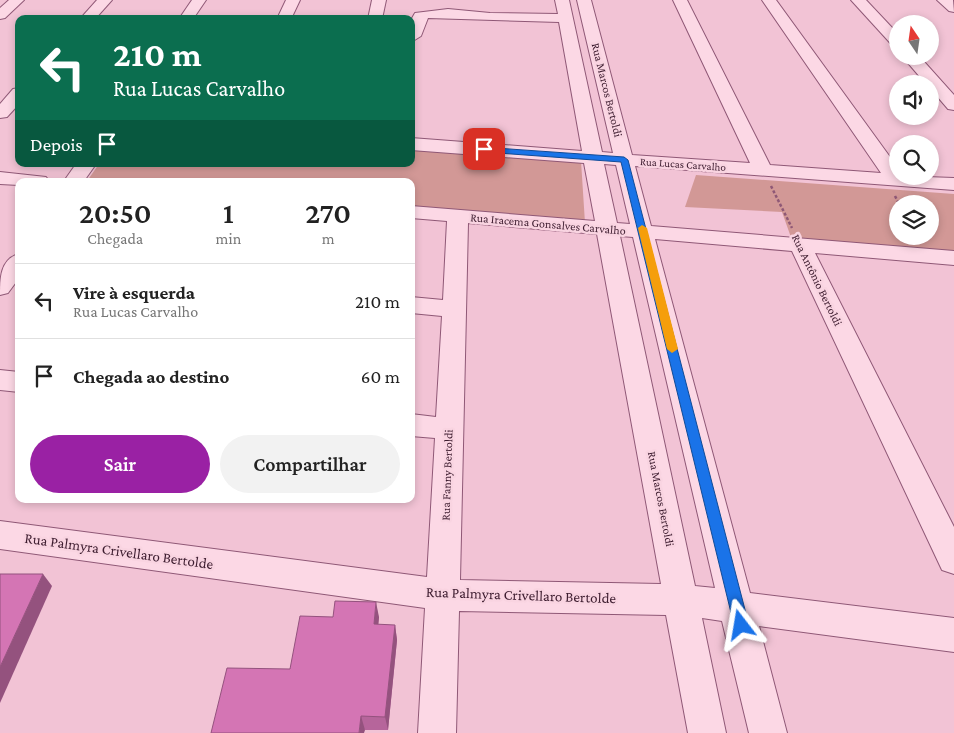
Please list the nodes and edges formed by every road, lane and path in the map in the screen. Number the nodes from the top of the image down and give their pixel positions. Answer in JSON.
{"nodes":[{"id":1,"x":17,"y":0,"type":"edge"},
{"id":2,"x":104,"y":0,"type":"edge"},
{"id":3,"x":199,"y":0,"type":"edge"},
{"id":4,"x":293,"y":0,"type":"edge"},
{"id":5,"x":379,"y":0,"type":"edge"},
{"id":6,"x":490,"y":0,"type":"edge"},
{"id":7,"x":584,"y":0,"type":"edge"},
{"id":8,"x":680,"y":0,"type":"edge"},
{"id":9,"x":769,"y":0,"type":"edge"},
{"id":10,"x":858,"y":0,"type":"edge"},
{"id":11,"x":944,"y":0,"type":"edge"},
{"id":12,"x":954,"y":8,"type":"edge"},
{"id":13,"x":564,"y":9,"type":"edge"},
{"id":14,"x":0,"y":15,"type":"edge"},
{"id":15,"x":91,"y":15,"type":"edge"},
{"id":16,"x":189,"y":15,"type":"edge"},
{"id":17,"x":286,"y":15,"type":"edge"},
{"id":18,"x":376,"y":15,"type":"edge"},
{"id":19,"x":490,"y":17,"type":"junction"},
{"id":20,"x":415,"y":32,"type":"edge"},
{"id":21,"x":889,"y":33,"type":"edge"},
{"id":22,"x":918,"y":65,"type":"edge"},
{"id":23,"x":15,"y":97,"type":"edge"},
{"id":24,"x":954,"y":105,"type":"edge"},
{"id":25,"x":0,"y":113,"type":"edge"},
{"id":26,"x":15,"y":114,"type":"edge"},
{"id":27,"x":415,"y":144,"type":"edge"},
{"id":28,"x":593,"y":157,"type":"junction"},
{"id":29,"x":624,"y":160,"type":"junction"},
{"id":30,"x":84,"y":167,"type":"edge"},
{"id":31,"x":763,"y":170,"type":"junction"},
{"id":32,"x":889,"y":170,"type":"edge"},
{"id":33,"x":0,"y":178,"type":"edge"},
{"id":34,"x":76,"y":178,"type":"edge"},
{"id":35,"x":15,"y":179,"type":"edge"},
{"id":36,"x":889,"y":179,"type":"edge"},
{"id":37,"x":939,"y":183,"type":"edge"},
{"id":38,"x":954,"y":184,"type":"edge"},
{"id":39,"x":415,"y":212,"type":"edge"},
{"id":40,"x":458,"y":216,"type":"junction"},
{"id":41,"x":608,"y":229,"type":"junction"},
{"id":42,"x":643,"y":232,"type":"junction"},
{"id":43,"x":800,"y":245,"type":"junction"},
{"id":44,"x":953,"y":260,"type":"edge"},
{"id":45,"x":13,"y":264,"type":"edge"},
{"id":46,"x":0,"y":288,"type":"edge"},
{"id":47,"x":415,"y":305,"type":"edge"},
{"id":48,"x":453,"y":310,"type":"junction"},
{"id":49,"x":0,"y":380,"type":"edge"},
{"id":50,"x":15,"y":382,"type":"edge"},
{"id":51,"x":415,"y":426,"type":"edge"},
{"id":52,"x":449,"y":430,"type":"junction"},
{"id":53,"x":0,"y":536,"type":"edge"},
{"id":54,"x":954,"y":560,"type":"edge"},
{"id":55,"x":442,"y":595,"type":"junction"},
{"id":56,"x":681,"y":600,"type":"junction"},
{"id":57,"x":737,"y":607,"type":"junction"},
{"id":58,"x":954,"y":635,"type":"edge"},
{"id":59,"x":436,"y":733,"type":"edge"},
{"id":60,"x":707,"y":733,"type":"edge"},
{"id":61,"x":768,"y":733,"type":"edge"}],
"edges":[{"from":1,"to":14,"type":"street"},
{"from":2,"to":15,"type":"street"},
{"from":3,"to":16,"type":"street"},
{"from":4,"to":17,"type":"street"},
{"from":5,"to":18,"type":"street"},
{"from":6,"to":19,"type":"street"},
{"from":7,"to":29,"type":"street","name":"Rua Marcos Bertoldi"},
{"from":8,"to":31,"type":"street"},
{"from":9,"to":32,"type":"street"},
{"from":10,"to":21,"type":"street"},
{"from":11,"to":12,"type":"street"},
{"from":13,"to":19,"type":"street"},
{"from":13,"to":28,"type":"street","name":"Rua Marcos Bertoldi"},
{"from":19,"to":20,"type":"street"},
{"from":22,"to":24,"type":"street"},
{"from":23,"to":25,"type":"street"},
{"from":25,"to":26,"type":"street"},
{"from":27,"to":28,"type":"street","name":"Rua Lucas Carvalho"},
{"from":28,"to":29,"type":"street","name":"Rua Lucas Carvalho"},
{"from":28,"to":41,"type":"street","name":"Rua Marcos Bertoldi"},
{"from":29,"to":31,"type":"street","name":"Rua Lucas Carvalho"},
{"from":29,"to":42,"type":"street","name":"Rua Marcos Bertoldi"},
{"from":30,"to":34,"type":"street"},
{"from":31,"to":36,"type":"street","name":"Rua Lucas Carvalho"},
{"from":31,"to":43,"type":"path","name":"Rua Antônio Bertoldi"},
{"from":33,"to":35,"type":"street"},
{"from":37,"to":38,"type":"street","name":"Rua Lucas Carvalho"},
{"from":39,"to":40,"type":"street","name":"Rua Iracema Gonsalves Carvalho"},
{"from":40,"to":41,"type":"street","name":"Rua Iracema Gonsalves Carvalho"},
{"from":40,"to":48,"type":"street","name":"Rua Fanny Bertoldi"},
{"from":41,"to":42,"type":"street","name":"Rua Iracema Gonsalves Carvalho"},
{"from":41,"to":56,"type":"street","name":"Rua Marcos Bertoldi"},
{"from":42,"to":43,"type":"street","name":"Rua Iracema Gonsalves Carvalho"},
{"from":42,"to":57,"type":"street","name":"Rua Marcos Bertoldi"},
{"from":43,"to":44,"type":"street","name":"Rua Iracema Gonsalves Carvalho"},
{"from":43,"to":54,"type":"street","name":"Rua Antônio Bertoldi"},
{"from":45,"to":46,"type":"street"},
{"from":47,"to":48,"type":"street"},
{"from":48,"to":52,"type":"street","name":"Rua Fanny Bertoldi"},
{"from":49,"to":50,"type":"street"},
{"from":51,"to":52,"type":"street"},
{"from":52,"to":55,"type":"street","name":"Rua Fanny Bertoldi"},
{"from":53,"to":55,"type":"street","name":"Rua Palmyra Crivellaro Bertolde"},
{"from":55,"to":56,"type":"street","name":"Rua Palmyra Crivellaro Bertolde"},
{"from":55,"to":59,"type":"street","name":"Rua Fanny Bertoldi"},
{"from":56,"to":57,"type":"street","name":"Rua Palmyra Crivellaro Bertolde"},
{"from":56,"to":60,"type":"street","name":"Rua Marcos Bertoldi"},
{"from":57,"to":58,"type":"street","name":"Rua Palmyra Crivellaro Bertolde"},
{"from":57,"to":61,"type":"street","name":"Rua Marcos Bertoldi"}]}
